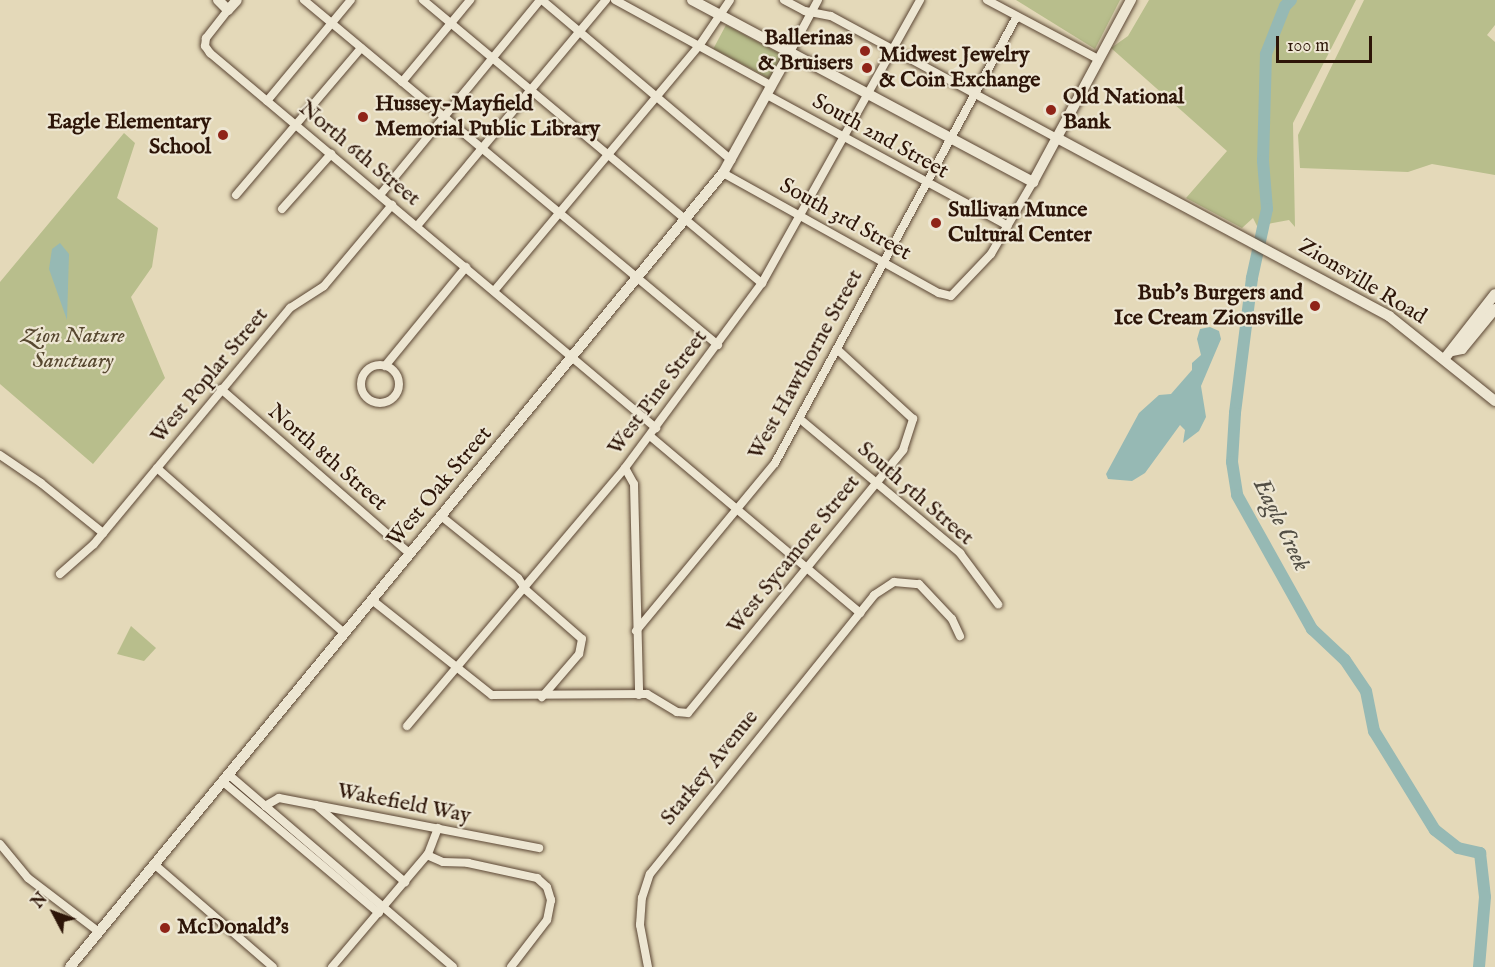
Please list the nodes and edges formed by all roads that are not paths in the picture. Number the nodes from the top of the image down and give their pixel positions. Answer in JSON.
{"nodes":[{"id":1,"x":218,"y":0,"type":"edge"},
{"id":2,"x":237,"y":0,"type":"edge"},
{"id":3,"x":304,"y":0,"type":"edge"},
{"id":4,"x":351,"y":0,"type":"edge"},
{"id":5,"x":423,"y":0,"type":"edge"},
{"id":6,"x":470,"y":0,"type":"edge"},
{"id":7,"x":541,"y":0,"type":"edge"},
{"id":8,"x":606,"y":0,"type":"edge"},
{"id":9,"x":615,"y":0,"type":"edge"},
{"id":10,"x":692,"y":0,"type":"edge"},
{"id":11,"x":730,"y":0,"type":"edge"},
{"id":12,"x":784,"y":0,"type":"edge"},
{"id":13,"x":818,"y":0,"type":"edge"},
{"id":14,"x":920,"y":0,"type":"edge"},
{"id":15,"x":987,"y":0,"type":"edge"},
{"id":16,"x":1131,"y":0,"type":"edge"},
{"id":17,"x":228,"y":10,"type":"junction"},
{"id":18,"x":811,"y":13,"type":"junction"},
{"id":19,"x":722,"y":16,"type":"junction"},
{"id":20,"x":1017,"y":16,"type":"junction"},
{"id":21,"x":332,"y":23,"type":"junction"},
{"id":22,"x":451,"y":23,"type":"junction"},
{"id":23,"x":578,"y":31,"type":"junction"},
{"id":24,"x":699,"y":46,"type":"junction"},
{"id":25,"x":361,"y":48,"type":"junction"},
{"id":26,"x":893,"y":50,"type":"junction"},
{"id":27,"x":790,"y":52,"type":"junction"},
{"id":28,"x":492,"y":57,"type":"junction"},
{"id":29,"x":1098,"y":59,"type":"junction"},
{"id":30,"x":402,"y":82,"type":"junction"},
{"id":31,"x":530,"y":89,"type":"junction"},
{"id":32,"x":769,"y":90,"type":"junction"},
{"id":33,"x":869,"y":94,"type":"junction"},
{"id":34,"x":975,"y":94,"type":"junction"},
{"id":35,"x":656,"y":97,"type":"junction"},
{"id":36,"x":267,"y":101,"type":"junction"},
{"id":37,"x":444,"y":117,"type":"junction"},
{"id":38,"x":296,"y":125,"type":"junction"},
{"id":39,"x":845,"y":138,"type":"junction"},
{"id":40,"x":951,"y":138,"type":"junction"},
{"id":41,"x":1056,"y":138,"type":"junction"},
{"id":42,"x":482,"y":148,"type":"junction"},
{"id":43,"x":331,"y":154,"type":"junction"},
{"id":44,"x":607,"y":155,"type":"junction"},
{"id":45,"x":731,"y":160,"type":"junction"},
{"id":46,"x":723,"y":173,"type":"junction"},
{"id":47,"x":1033,"y":182,"type":"junction"},
{"id":48,"x":926,"y":183,"type":"junction"},
{"id":49,"x":236,"y":195,"type":"dead end"},
{"id":50,"x":380,"y":195,"type":"junction"},
{"id":51,"x":392,"y":205,"type":"junction"},
{"id":52,"x":282,"y":209,"type":"dead end"},
{"id":53,"x":559,"y":213,"type":"junction"},
{"id":54,"x":802,"y":215,"type":"junction"},
{"id":55,"x":685,"y":219,"type":"junction"},
{"id":56,"x":417,"y":226,"type":"junction"},
{"id":57,"x":1008,"y":226,"type":"junction"},
{"id":58,"x":884,"y":261,"type":"junction"},
{"id":59,"x":466,"y":267,"type":"junction"},
{"id":60,"x":637,"y":278,"type":"junction"},
{"id":61,"x":762,"y":283,"type":"junction"},
{"id":62,"x":494,"y":291,"type":"junction"},
{"id":63,"x":1495,"y":294,"type":"edge"},
{"id":64,"x":1495,"y":309,"type":"edge"},
{"id":65,"x":718,"y":345,"type":"junction"},
{"id":66,"x":838,"y":350,"type":"junction"},
{"id":67,"x":1448,"y":355,"type":"junction"},
{"id":68,"x":572,"y":358,"type":"junction"},
{"id":69,"x":385,"y":366,"type":"junction"},
{"id":70,"x":222,"y":389,"type":"junction"},
{"id":71,"x":1495,"y":400,"type":"edge"},
{"id":72,"x":800,"y":419,"type":"junction"},
{"id":73,"x":656,"y":428,"type":"junction"},
{"id":74,"x":650,"y":436,"type":"junction"},
{"id":75,"x":0,"y":455,"type":"edge"},
{"id":76,"x":157,"y":468,"type":"junction"},
{"id":77,"x":625,"y":468,"type":"junction"},
{"id":78,"x":878,"y":483,"type":"junction"},
{"id":79,"x":739,"y":510,"type":"junction"},
{"id":80,"x":441,"y":516,"type":"junction"},
{"id":81,"x":103,"y":533,"type":"junction"},
{"id":82,"x":410,"y":554,"type":"junction"},
{"id":83,"x":809,"y":568,"type":"junction"},
{"id":84,"x":60,"y":574,"type":"dead end"},
{"id":85,"x":523,"y":587,"type":"junction"},
{"id":86,"x":372,"y":600,"type":"junction"},
{"id":87,"x":998,"y":604,"type":"dead end"},
{"id":88,"x":860,"y":613,"type":"junction"},
{"id":89,"x":636,"y":631,"type":"junction"},
{"id":90,"x":344,"y":633,"type":"junction"},
{"id":91,"x":960,"y":636,"type":"dead end"},
{"id":92,"x":456,"y":668,"type":"junction"},
{"id":93,"x":639,"y":695,"type":"junction"},
{"id":94,"x":542,"y":697,"type":"junction"},
{"id":95,"x":406,"y":726,"type":"dead end"},
{"id":96,"x":225,"y":778,"type":"junction"},
{"id":97,"x":316,"y":805,"type":"junction"},
{"id":98,"x":265,"y":806,"type":"junction"},
{"id":99,"x":438,"y":828,"type":"junction"},
{"id":100,"x":0,"y":844,"type":"edge"},
{"id":101,"x":539,"y":848,"type":"dead end"},
{"id":102,"x":427,"y":855,"type":"junction"},
{"id":103,"x":154,"y":864,"type":"junction"},
{"id":104,"x":405,"y":882,"type":"junction"},
{"id":105,"x":381,"y":910,"type":"junction"},
{"id":106,"x":99,"y":932,"type":"junction"},
{"id":107,"x":70,"y":967,"type":"edge"},
{"id":108,"x":273,"y":967,"type":"edge"},
{"id":109,"x":332,"y":967,"type":"edge"},
{"id":110,"x":453,"y":967,"type":"edge"},
{"id":111,"x":512,"y":967,"type":"edge"},
{"id":112,"x":648,"y":967,"type":"edge"}],
"edges":[{"from":1,"to":17,"type":"main road"},
{"from":2,"to":17,"type":"main road"},
{"from":3,"to":21,"type":"street"},
{"from":4,"to":21,"type":"street"},
{"from":5,"to":22,"type":"street"},
{"from":6,"to":22,"type":"street"},
{"from":7,"to":23,"type":"street"},
{"from":7,"to":28,"type":"street"},
{"from":8,"to":23,"type":"street"},
{"from":9,"to":24,"type":"street","name":"South 2nd Street"},
{"from":10,"to":19,"type":"main road"},
{"from":11,"to":19,"type":"street"},
{"from":12,"to":18,"type":"street"},
{"from":13,"to":18,"type":"street","name":"West Oak Street"},
{"from":14,"to":26,"type":"street","name":"West Pine Street"},
{"from":15,"to":20,"type":"street"},
{"from":16,"to":29,"type":"main road"},
{"from":17,"to":36,"type":"street","name":"North 6th Street"},
{"from":18,"to":26,"type":"street"},
{"from":18,"to":27,"type":"street","name":"West Oak Street"},
{"from":19,"to":24,"type":"street"},
{"from":19,"to":27,"type":"main road"},
{"from":20,"to":29,"type":"street"},
{"from":20,"to":34,"type":"street","name":"West Hawthorne Street"},
{"from":21,"to":25,"type":"street"},
{"from":21,"to":36,"type":"street"},
{"from":22,"to":28,"type":"street"},
{"from":22,"to":30,"type":"street"},
{"from":23,"to":31,"type":"street"},
{"from":23,"to":35,"type":"street"},
{"from":24,"to":32,"type":"street","name":"South 2nd Street"},
{"from":24,"to":35,"type":"street"},
{"from":25,"to":30,"type":"street"},
{"from":25,"to":38,"type":"street"},
{"from":26,"to":33,"type":"street","name":"West Pine Street"},
{"from":26,"to":34,"type":"street"},
{"from":27,"to":32,"type":"main road","name":"West Oak Street"},
{"from":27,"to":33,"type":"main road"},
{"from":28,"to":31,"type":"street"},
{"from":28,"to":37,"type":"street"},
{"from":29,"to":41,"type":"main road"},
{"from":30,"to":37,"type":"street"},
{"from":31,"to":42,"type":"street"},
{"from":31,"to":44,"type":"street"},
{"from":32,"to":39,"type":"street","name":"South 2nd Street"},
{"from":32,"to":45,"type":"main road","name":"West Oak Street"},
{"from":33,"to":39,"type":"street","name":"West Pine Street"},
{"from":33,"to":40,"type":"main road"},
{"from":34,"to":40,"type":"street","name":"West Hawthorne Street"},
{"from":34,"to":41,"type":"street"},
{"from":35,"to":44,"type":"street"},
{"from":35,"to":45,"type":"street"},
{"from":36,"to":38,"type":"street","name":"North 6th Street"},
{"from":37,"to":42,"type":"street"},
{"from":37,"to":50,"type":"street"},
{"from":38,"to":43,"type":"street","name":"North 6th Street"},
{"from":38,"to":49,"type":"street"},
{"from":39,"to":48,"type":"street","name":"South 2nd Street"},
{"from":39,"to":54,"type":"street","name":"West Pine Street"},
{"from":40,"to":47,"type":"main road"},
{"from":40,"to":48,"type":"street","name":"West Hawthorne Street"},
{"from":41,"to":47,"type":"main road"},
{"from":41,"to":67,"type":"main road","name":"Zionsville Road"},
{"from":42,"to":53,"type":"street"},
{"from":42,"to":56,"type":"street"},
{"from":43,"to":50,"type":"street","name":"North 6th Street"},
{"from":43,"to":52,"type":"street"},
{"from":44,"to":53,"type":"street"},
{"from":44,"to":55,"type":"street"},
{"from":45,"to":46,"type":"main road","name":"West Oak Street"},
{"from":46,"to":54,"type":"street","name":"South 3rd Street"},
{"from":46,"to":55,"type":"main road","name":"West Oak Street"},
{"from":47,"to":57,"type":"street"},
{"from":48,"to":57,"type":"street","name":"South 2nd Street"},
{"from":48,"to":58,"type":"street","name":"West Hawthorne Street"},
{"from":50,"to":51,"type":"street","name":"North 6th Street"},
{"from":51,"to":56,"type":"street","name":"North 6th Street"},
{"from":51,"to":70,"type":"street","name":"West Poplar Street"},
{"from":53,"to":60,"type":"street"},
{"from":53,"to":62,"type":"street"},
{"from":54,"to":58,"type":"street","name":"South 3rd Street"},
{"from":54,"to":61,"type":"street","name":"West Pine Street"},
{"from":55,"to":60,"type":"main road","name":"West Oak Street"},
{"from":55,"to":61,"type":"street"},
{"from":56,"to":59,"type":"street","name":"North 6th Street"},
{"from":57,"to":58,"type":"street","name":"South 3rd Street"},
{"from":58,"to":66,"type":"street","name":"West Hawthorne Street"},
{"from":59,"to":62,"type":"street","name":"North 6th Street"},
{"from":59,"to":69,"type":"street"},
{"from":60,"to":65,"type":"street"},
{"from":60,"to":68,"type":"main road","name":"West Oak Street"},
{"from":61,"to":65,"type":"street","name":"West Pine Street"},
{"from":62,"to":68,"type":"street","name":"North 6th Street"},
{"from":63,"to":67,"type":"main road"},
{"from":64,"to":67,"type":"main road"},
{"from":65,"to":73,"type":"street","name":"West Pine Street"},
{"from":66,"to":72,"type":"street","name":"West Hawthorne Street"},
{"from":66,"to":78,"type":"street","name":"West Sycamore Street"},
{"from":67,"to":71,"type":"main road","name":"Zionsville Road"},
{"from":68,"to":73,"type":"street","name":"North 6th Street"},
{"from":68,"to":80,"type":"main road","name":"West Oak Street"},
{"from":69,"to":69,"type":"street"},
{"from":70,"to":76,"type":"street","name":"West Poplar Street"},
{"from":70,"to":82,"type":"street","name":"North 8th Street"},
{"from":72,"to":78,"type":"street","name":"South 5th Street"},
{"from":72,"to":79,"type":"street","name":"West Hawthorne Street"},
{"from":73,"to":74,"type":"street","name":"West Pine Street"},
{"from":74,"to":77,"type":"street","name":"West Pine Street"},
{"from":74,"to":79,"type":"street"},
{"from":75,"to":81,"type":"street"},
{"from":76,"to":81,"type":"street","name":"West Poplar Street"},
{"from":76,"to":90,"type":"street"},
{"from":77,"to":85,"type":"street","name":"West Pine Street"},
{"from":77,"to":89,"type":"street"},
{"from":78,"to":83,"type":"street","name":"West Sycamore Street"},
{"from":78,"to":87,"type":"street","name":"South 5th Street"},
{"from":79,"to":83,"type":"street"},
{"from":79,"to":89,"type":"street","name":"West Hawthorne Street"},
{"from":80,"to":82,"type":"main road","name":"West Oak Street"},
{"from":80,"to":85,"type":"street"},
{"from":81,"to":84,"type":"street","name":"West Poplar Street"},
{"from":82,"to":86,"type":"main road","name":"West Oak Street"},
{"from":83,"to":88,"type":"street"},
{"from":83,"to":93,"type":"street","name":"West Sycamore Street"},
{"from":85,"to":92,"type":"street","name":"West Pine Street"},
{"from":85,"to":94,"type":"street"},
{"from":86,"to":90,"type":"main road","name":"West Oak Street"},
{"from":86,"to":92,"type":"street"},
{"from":88,"to":91,"type":"street","name":"Starkey Avenue"},
{"from":88,"to":112,"type":"street","name":"Starkey Avenue"},
{"from":89,"to":93,"type":"street"},
{"from":90,"to":96,"type":"main road","name":"West Oak Street"},
{"from":92,"to":94,"type":"street"},
{"from":92,"to":95,"type":"street","name":"West Pine Street"},
{"from":93,"to":94,"type":"street"},
{"from":96,"to":98,"type":"street"},
{"from":96,"to":103,"type":"main road","name":"West Oak Street"},
{"from":96,"to":105,"type":"street"},
{"from":97,"to":98,"type":"street","name":"Wakefield Way"},
{"from":97,"to":99,"type":"street","name":"Wakefield Way"},
{"from":97,"to":104,"type":"street"},
{"from":98,"to":105,"type":"street"},
{"from":99,"to":101,"type":"street","name":"Wakefield Way"},
{"from":99,"to":102,"type":"street"},
{"from":100,"to":106,"type":"street"},
{"from":102,"to":104,"type":"street"},
{"from":102,"to":111,"type":"street"},
{"from":103,"to":106,"type":"main road","name":"West Oak Street"},
{"from":103,"to":108,"type":"street"},
{"from":104,"to":105,"type":"street"},
{"from":105,"to":109,"type":"street"},
{"from":105,"to":110,"type":"street"},
{"from":106,"to":107,"type":"main road","name":"West Oak Street"}]}
